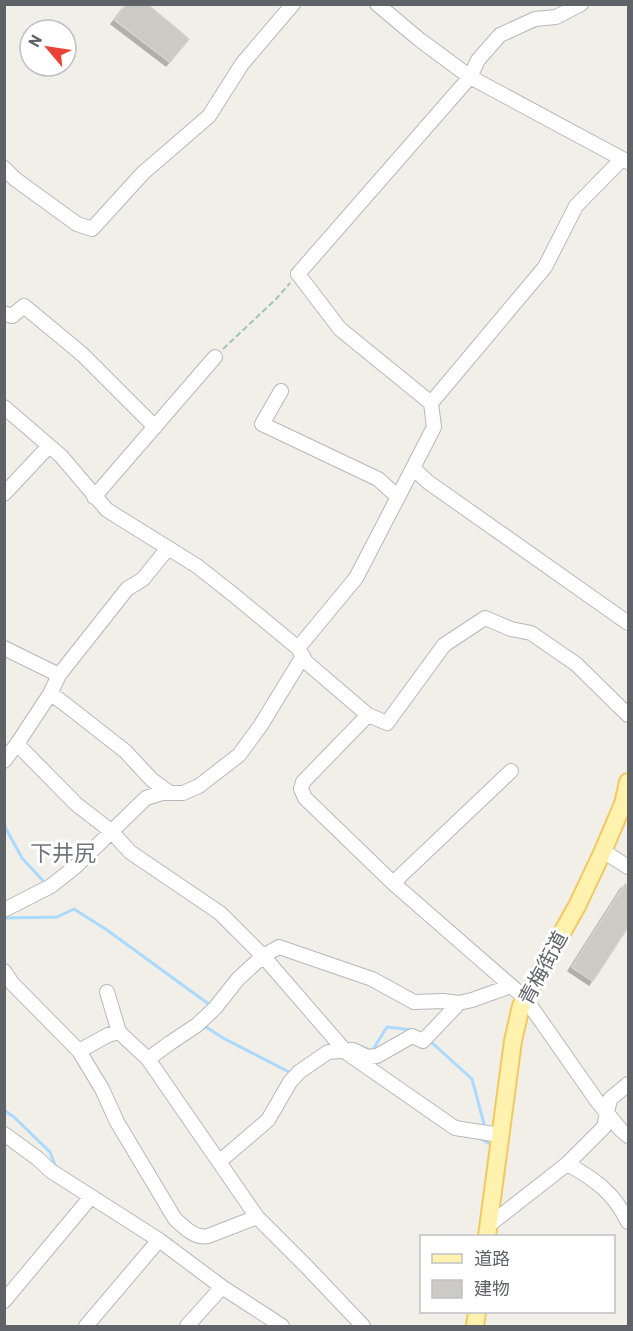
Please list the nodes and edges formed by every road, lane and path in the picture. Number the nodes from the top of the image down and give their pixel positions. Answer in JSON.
{"nodes":[{"id":1,"x":293,"y":4,"type":"edge"},
{"id":2,"x":377,"y":4,"type":"edge"},
{"id":3,"x":581,"y":4,"type":"edge"},
{"id":4,"x":470,"y":77,"type":"junction"},
{"id":5,"x":625,"y":160,"type":"edge"},
{"id":6,"x":4,"y":168,"type":"edge"},
{"id":7,"x":298,"y":274,"type":"junction"},
{"id":8,"x":4,"y":313,"type":"edge"},
{"id":9,"x":215,"y":357,"type":"joint"},
{"id":10,"x":280,"y":391,"type":"dead end"},
{"id":11,"x":431,"y":403,"type":"junction"},
{"id":12,"x":4,"y":407,"type":"edge"},
{"id":13,"x":155,"y":427,"type":"junction"},
{"id":14,"x":49,"y":446,"type":"junction"},
{"id":15,"x":413,"y":468,"type":"junction"},
{"id":16,"x":4,"y":494,"type":"edge"},
{"id":17,"x":94,"y":497,"type":"junction"},
{"id":18,"x":398,"y":497,"type":"junction"},
{"id":19,"x":168,"y":548,"type":"junction"},
{"id":20,"x":628,"y":623,"type":"edge"},
{"id":21,"x":4,"y":648,"type":"edge"},
{"id":22,"x":300,"y":652,"type":"junction"},
{"id":23,"x":59,"y":675,"type":"junction"},
{"id":24,"x":50,"y":694,"type":"junction"},
{"id":25,"x":368,"y":715,"type":"junction"},
{"id":26,"x":628,"y":715,"type":"edge"},
{"id":27,"x":17,"y":744,"type":"junction"},
{"id":28,"x":4,"y":761,"type":"edge"},
{"id":29,"x":512,"y":771,"type":"dead end"},
{"id":30,"x":628,"y":782,"type":"edge"},
{"id":31,"x":170,"y":793,"type":"junction"},
{"id":32,"x":111,"y":831,"type":"junction"},
{"id":33,"x":603,"y":851,"type":"junction"},
{"id":34,"x":628,"y":867,"type":"edge"},
{"id":35,"x":393,"y":883,"type":"junction"},
{"id":36,"x":4,"y":910,"type":"edge"},
{"id":37,"x":263,"y":956,"type":"junction"},
{"id":38,"x":4,"y":971,"type":"edge"},
{"id":39,"x":511,"y":986,"type":"junction"},
{"id":40,"x":107,"y":992,"type":"dead end"},
{"id":41,"x":525,"y":998,"type":"junction"},
{"id":42,"x":459,"y":1003,"type":"junction"},
{"id":43,"x":119,"y":1032,"type":"junction"},
{"id":44,"x":344,"y":1050,"type":"junction"},
{"id":45,"x":78,"y":1051,"type":"junction"},
{"id":46,"x":148,"y":1059,"type":"junction"},
{"id":47,"x":628,"y":1084,"type":"edge"},
{"id":48,"x":608,"y":1114,"type":"junction"},
{"id":49,"x":4,"y":1134,"type":"edge"},
{"id":50,"x":500,"y":1135,"type":"junction"},
{"id":51,"x":628,"y":1136,"type":"edge"},
{"id":52,"x":219,"y":1162,"type":"junction"},
{"id":53,"x":567,"y":1164,"type":"junction"},
{"id":54,"x":90,"y":1198,"type":"junction"},
{"id":55,"x":627,"y":1216,"type":"edge"},
{"id":56,"x":257,"y":1217,"type":"junction"},
{"id":57,"x":488,"y":1231,"type":"edge"},
{"id":58,"x":159,"y":1240,"type":"junction"},
{"id":59,"x":222,"y":1287,"type":"junction"},
{"id":60,"x":4,"y":1301,"type":"edge"},
{"id":61,"x":86,"y":1326,"type":"edge"},
{"id":62,"x":187,"y":1326,"type":"edge"},
{"id":63,"x":282,"y":1326,"type":"edge"},
{"id":64,"x":362,"y":1326,"type":"edge"}],
"edges":[{"from":1,"to":6,"type":"street"},
{"from":2,"to":4,"type":"street"},
{"from":3,"to":4,"type":"street"},
{"from":4,"to":5,"type":"street"},
{"from":4,"to":7,"type":"street"},
{"from":5,"to":11,"type":"street"},
{"from":7,"to":9,"type":"path"},
{"from":7,"to":11,"type":"street"},
{"from":8,"to":13,"type":"street"},
{"from":9,"to":13,"type":"street"},
{"from":10,"to":18,"type":"street"},
{"from":11,"to":15,"type":"street"},
{"from":12,"to":14,"type":"street"},
{"from":13,"to":17,"type":"street"},
{"from":14,"to":16,"type":"street"},
{"from":14,"to":17,"type":"street"},
{"from":15,"to":18,"type":"street"},
{"from":15,"to":20,"type":"street"},
{"from":17,"to":19,"type":"street"},
{"from":18,"to":22,"type":"street"},
{"from":19,"to":22,"type":"street"},
{"from":19,"to":23,"type":"street"},
{"from":21,"to":23,"type":"street"},
{"from":22,"to":25,"type":"street"},
{"from":22,"to":31,"type":"street"},
{"from":23,"to":24,"type":"street"},
{"from":24,"to":27,"type":"street"},
{"from":24,"to":31,"type":"street"},
{"from":25,"to":26,"type":"street"},
{"from":25,"to":35,"type":"street"},
{"from":27,"to":28,"type":"street"},
{"from":27,"to":32,"type":"street"},
{"from":29,"to":35,"type":"street"},
{"from":30,"to":33,"type":"main road","name":"青梅街道"},
{"from":31,"to":32,"type":"street"},
{"from":32,"to":36,"type":"street"},
{"from":32,"to":37,"type":"street"},
{"from":33,"to":34,"type":"street"},
{"from":33,"to":41,"type":"main road","name":"青梅街道"},
{"from":35,"to":39,"type":"street"},
{"from":37,"to":42,"type":"street"},
{"from":37,"to":44,"type":"street"},
{"from":37,"to":46,"type":"street"},
{"from":38,"to":45,"type":"street"},
{"from":39,"to":41,"type":"street"},
{"from":39,"to":42,"type":"street"},
{"from":40,"to":43,"type":"street"},
{"from":41,"to":48,"type":"street"},
{"from":41,"to":50,"type":"main road","name":"青梅街道"},
{"from":42,"to":44,"type":"street"},
{"from":43,"to":45,"type":"street"},
{"from":43,"to":46,"type":"street"},
{"from":44,"to":50,"type":"street"},
{"from":44,"to":52,"type":"street"},
{"from":45,"to":56,"type":"street"},
{"from":46,"to":52,"type":"street"},
{"from":47,"to":48,"type":"street"},
{"from":48,"to":51,"type":"street"},
{"from":48,"to":53,"type":"street"},
{"from":49,"to":54,"type":"street"},
{"from":50,"to":57,"type":"main road","name":"青梅街道"},
{"from":52,"to":56,"type":"street"},
{"from":53,"to":55,"type":"street"},
{"from":53,"to":57,"type":"street"},
{"from":54,"to":58,"type":"street"},
{"from":54,"to":60,"type":"street"},
{"from":56,"to":64,"type":"street"},
{"from":58,"to":59,"type":"street"},
{"from":58,"to":61,"type":"street"},
{"from":59,"to":62,"type":"street"},
{"from":59,"to":63,"type":"street"}]}
